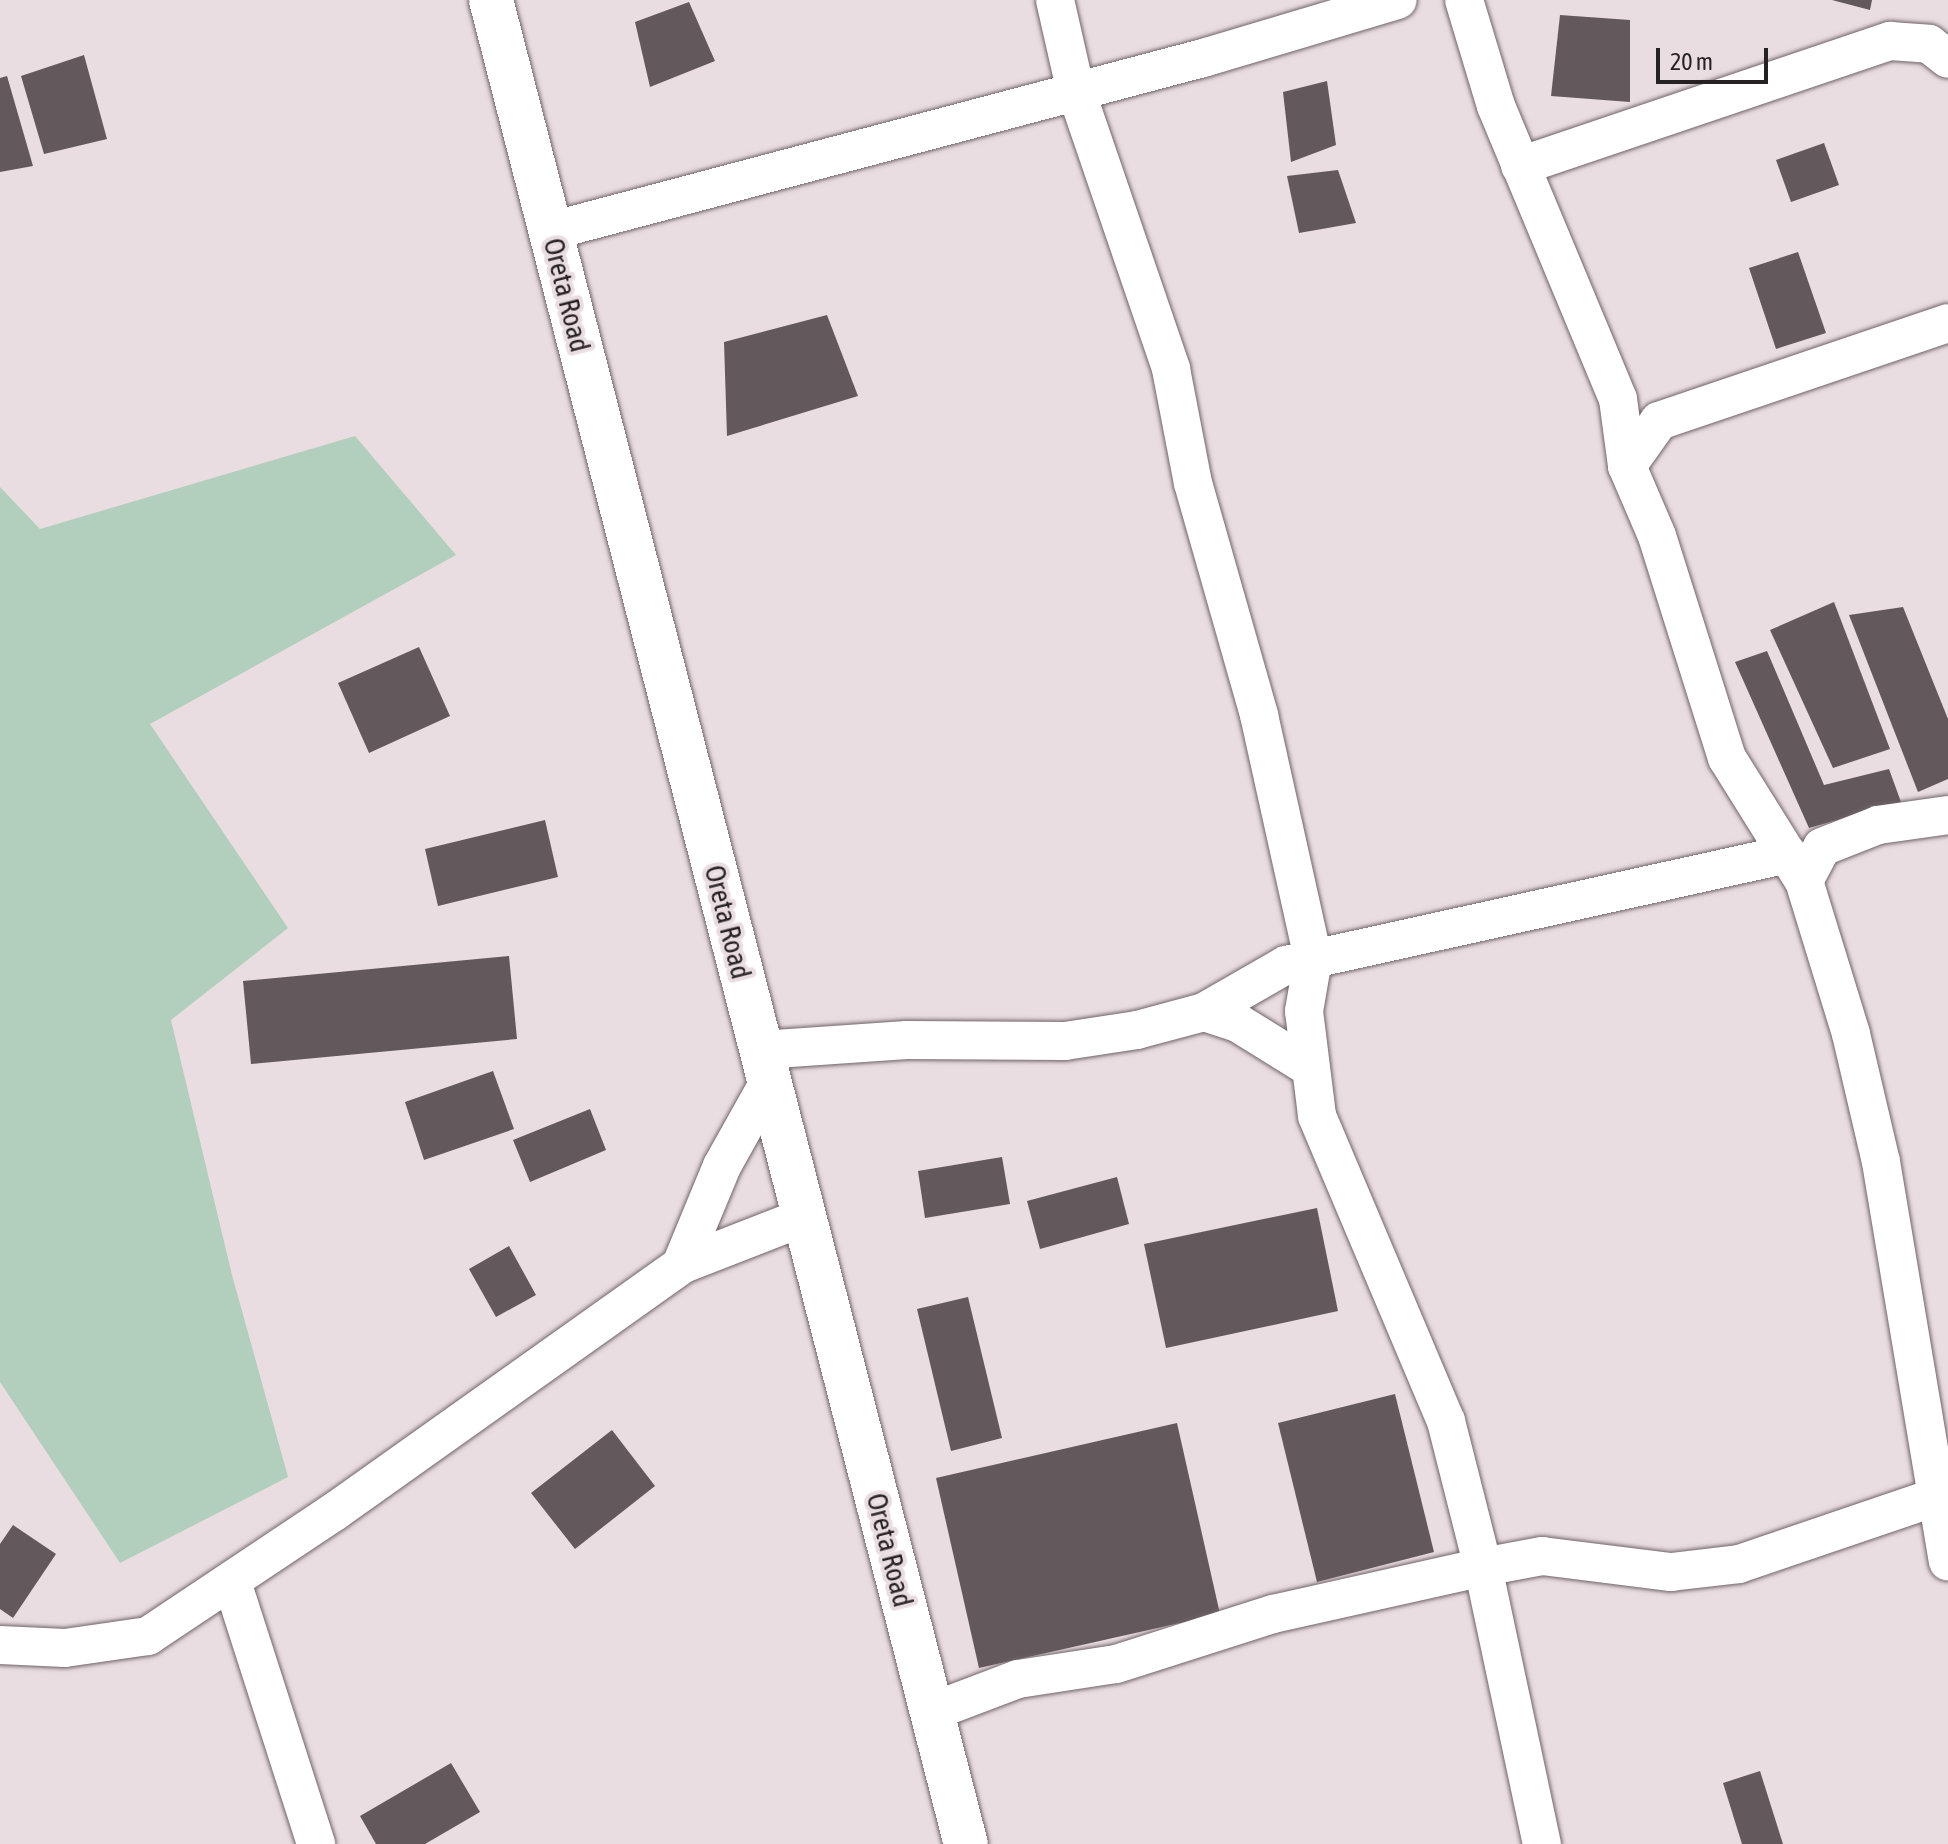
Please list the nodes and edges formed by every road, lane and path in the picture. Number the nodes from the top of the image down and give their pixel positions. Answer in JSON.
{"nodes":[{"id":1,"x":491,"y":0,"type":"edge"},
{"id":2,"x":1055,"y":0,"type":"edge"},
{"id":3,"x":1398,"y":0,"type":"edge"},
{"id":4,"x":1464,"y":0,"type":"edge"},
{"id":5,"x":1948,"y":59,"type":"edge"},
{"id":6,"x":1075,"y":88,"type":"junction"},
{"id":7,"x":1520,"y":166,"type":"junction"},
{"id":8,"x":551,"y":231,"type":"junction"},
{"id":9,"x":1948,"y":323,"type":"edge"},
{"id":10,"x":1618,"y":399,"type":"junction"},
{"id":11,"x":1659,"y":421,"type":"junction"},
{"id":12,"x":1627,"y":466,"type":"junction"},
{"id":13,"x":1948,"y":815,"type":"edge"},
{"id":14,"x":1798,"y":854,"type":"junction"},
{"id":15,"x":1313,"y":959,"type":"junction"},
{"id":16,"x":1204,"y":1012,"type":"junction"},
{"id":17,"x":765,"y":1066,"type":"junction"},
{"id":18,"x":1309,"y":1067,"type":"junction"},
{"id":19,"x":804,"y":1217,"type":"junction"},
{"id":20,"x":681,"y":1265,"type":"junction"},
{"id":21,"x":1941,"y":1495,"type":"edge"},
{"id":22,"x":1948,"y":1561,"type":"edge"},
{"id":23,"x":1483,"y":1567,"type":"junction"},
{"id":24,"x":232,"y":1582,"type":"junction"},
{"id":25,"x":0,"y":1645,"type":"edge"},
{"id":26,"x":931,"y":1712,"type":"junction"},
{"id":27,"x":316,"y":1844,"type":"edge"},
{"id":28,"x":966,"y":1844,"type":"edge"},
{"id":29,"x":1542,"y":1844,"type":"edge"}],
"edges":[{"from":1,"to":8,"type":"street","name":"Oreta Road"},
{"from":2,"to":6,"type":"street"},
{"from":3,"to":6,"type":"street"},
{"from":4,"to":7,"type":"street"},
{"from":5,"to":7,"type":"street"},
{"from":6,"to":8,"type":"street"},
{"from":6,"to":15,"type":"street"},
{"from":7,"to":10,"type":"street"},
{"from":8,"to":17,"type":"street","name":"Oreta Road"},
{"from":9,"to":11,"type":"street"},
{"from":10,"to":11,"type":"street"},
{"from":10,"to":12,"type":"street"},
{"from":11,"to":12,"type":"street"},
{"from":12,"to":14,"type":"street"},
{"from":13,"to":14,"type":"street"},
{"from":14,"to":15,"type":"street"},
{"from":14,"to":21,"type":"street"},
{"from":15,"to":16,"type":"street"},
{"from":15,"to":18,"type":"street"},
{"from":16,"to":17,"type":"street"},
{"from":16,"to":18,"type":"street"},
{"from":17,"to":19,"type":"street","name":"Oreta Road"},
{"from":17,"to":20,"type":"street"},
{"from":18,"to":23,"type":"street"},
{"from":19,"to":20,"type":"street"},
{"from":19,"to":26,"type":"street","name":"Oreta Road"},
{"from":20,"to":24,"type":"street"},
{"from":21,"to":22,"type":"street"},
{"from":21,"to":23,"type":"street"},
{"from":23,"to":26,"type":"street"},
{"from":23,"to":29,"type":"street"},
{"from":24,"to":25,"type":"street"},
{"from":24,"to":27,"type":"street"},
{"from":26,"to":28,"type":"street","name":"Oreta Road"}]}
